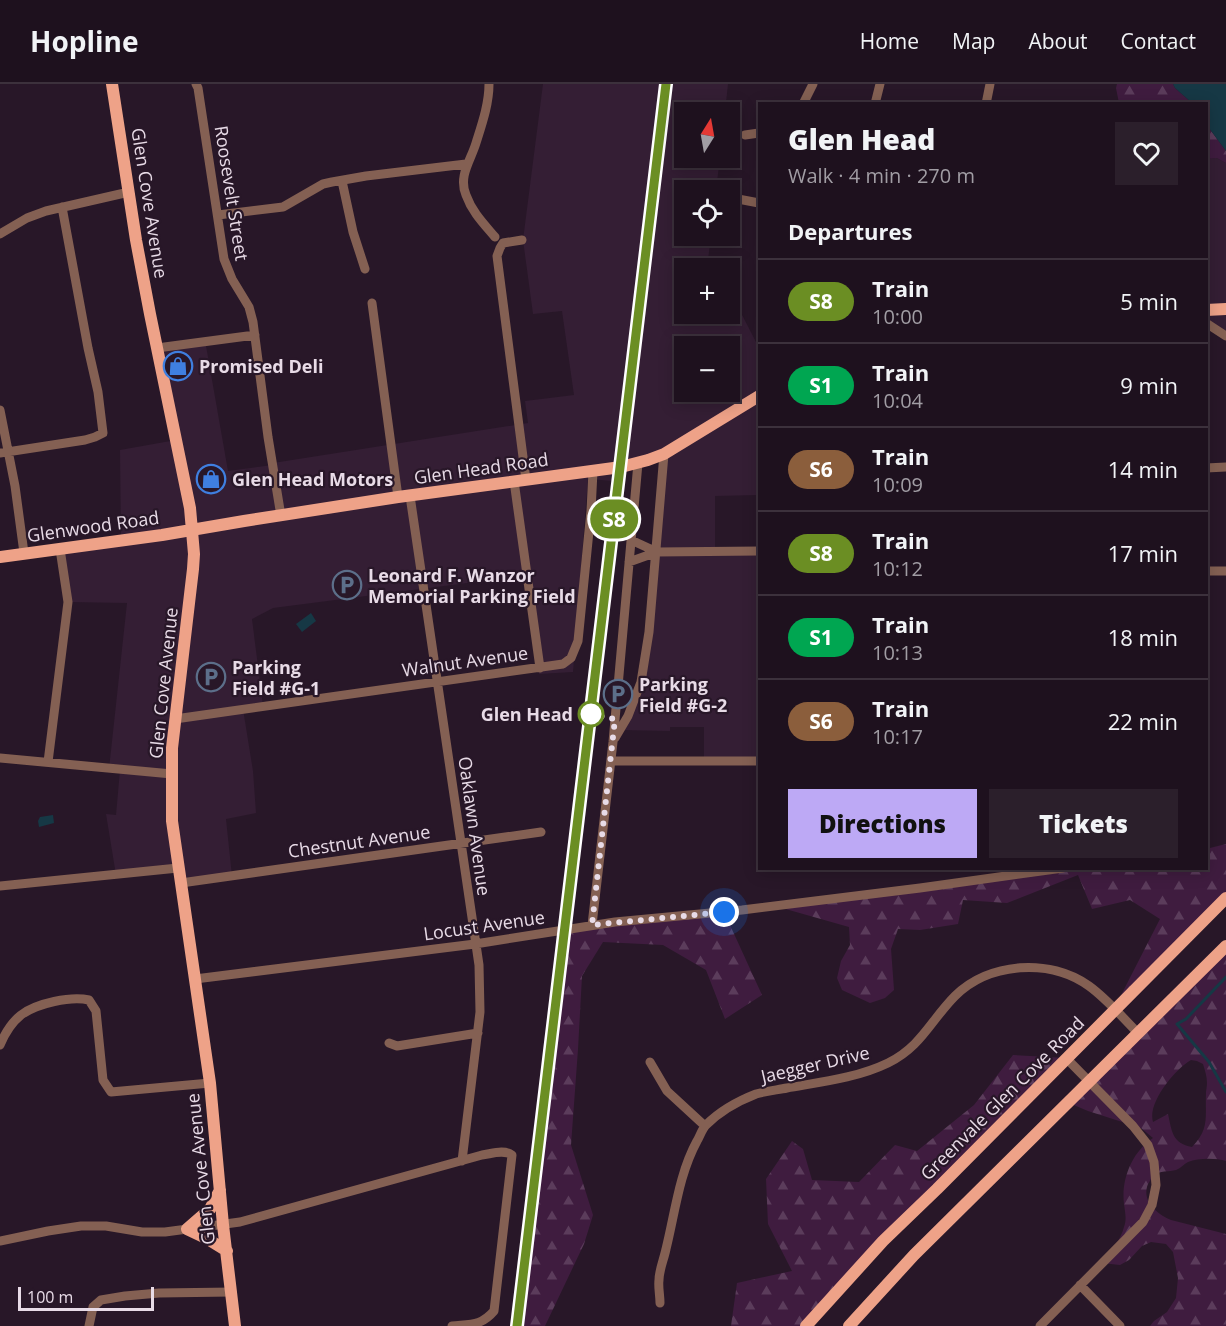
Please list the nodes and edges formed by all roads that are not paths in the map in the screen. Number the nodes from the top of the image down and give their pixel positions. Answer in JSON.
{"nodes":[{"id":1,"x":112,"y":84,"type":"edge"},
{"id":2,"x":196,"y":84,"type":"edge"},
{"id":3,"x":489,"y":84,"type":"edge"},
{"id":4,"x":813,"y":84,"type":"edge"},
{"id":5,"x":880,"y":84,"type":"edge"},
{"id":6,"x":990,"y":84,"type":"edge"},
{"id":7,"x":804,"y":102,"type":"edge"},
{"id":8,"x":876,"y":102,"type":"edge"},
{"id":9,"x":986,"y":102,"type":"edge"},
{"id":10,"x":758,"y":133,"type":"edge"},
{"id":11,"x":746,"y":135,"type":"dead end"},
{"id":12,"x":466,"y":164,"type":"junction"},
{"id":13,"x":342,"y":181,"type":"junction"},
{"id":14,"x":129,"y":192,"type":"junction"},
{"id":15,"x":740,"y":199,"type":"edge"},
{"id":16,"x":758,"y":203,"type":"edge"},
{"id":17,"x":62,"y":207,"type":"junction"},
{"id":18,"x":218,"y":215,"type":"junction"},
{"id":19,"x":0,"y":234,"type":"edge"},
{"id":20,"x":495,"y":237,"type":"dead end"},
{"id":21,"x":522,"y":240,"type":"dead end"},
{"id":22,"x":365,"y":269,"type":"dead end"},
{"id":23,"x":372,"y":303,"type":"dead end"},
{"id":24,"x":1226,"y":309,"type":"edge"},
{"id":25,"x":1208,"y":310,"type":"edge"},
{"id":26,"x":1208,"y":324,"type":"edge"},
{"id":27,"x":255,"y":335,"type":"junction"},
{"id":28,"x":1226,"y":336,"type":"edge"},
{"id":29,"x":157,"y":348,"type":"junction"},
{"id":30,"x":758,"y":397,"type":"edge"},
{"id":31,"x":0,"y":410,"type":"edge"},
{"id":32,"x":4,"y":452,"type":"edge"},
{"id":33,"x":664,"y":454,"type":"junction"},
{"id":34,"x":638,"y":463,"type":"junction"},
{"id":35,"x":1226,"y":467,"type":"edge"},
{"id":36,"x":1208,"y":468,"type":"edge"},
{"id":37,"x":593,"y":471,"type":"junction"},
{"id":38,"x":520,"y":481,"type":"junction"},
{"id":39,"x":404,"y":496,"type":"junction"},
{"id":40,"x":281,"y":516,"type":"junction"},
{"id":41,"x":191,"y":530,"type":"junction"},
{"id":42,"x":631,"y":540,"type":"junction"},
{"id":43,"x":60,"y":549,"type":"junction"},
{"id":44,"x":758,"y":551,"type":"edge"},
{"id":45,"x":657,"y":552,"type":"junction"},
{"id":46,"x":24,"y":553,"type":"junction"},
{"id":47,"x":0,"y":557,"type":"edge"},
{"id":48,"x":629,"y":562,"type":"junction"},
{"id":49,"x":1208,"y":571,"type":"edge"},
{"id":50,"x":1226,"y":571,"type":"edge"},
{"id":51,"x":540,"y":668,"type":"junction"},
{"id":52,"x":437,"y":681,"type":"junction"},
{"id":53,"x":175,"y":719,"type":"junction"},
{"id":54,"x":613,"y":742,"type":"junction"},
{"id":55,"x":0,"y":758,"type":"edge"},
{"id":56,"x":758,"y":761,"type":"edge"},
{"id":57,"x":48,"y":762,"type":"junction"},
{"id":58,"x":611,"y":762,"type":"junction"},
{"id":59,"x":172,"y":774,"type":"junction"},
{"id":60,"x":541,"y":832,"type":"dead end"},
{"id":61,"x":461,"y":843,"type":"junction"},
{"id":62,"x":178,"y":868,"type":"junction"},
{"id":63,"x":1049,"y":870,"type":"edge"},
{"id":64,"x":181,"y":883,"type":"junction"},
{"id":65,"x":0,"y":886,"type":"edge"},
{"id":66,"x":1226,"y":898,"type":"edge"},
{"id":67,"x":592,"y":925,"type":"junction"},
{"id":68,"x":475,"y":944,"type":"junction"},
{"id":69,"x":1226,"y":946,"type":"edge"},
{"id":70,"x":195,"y":979,"type":"junction"},
{"id":71,"x":1114,"y":1009,"type":"junction"},
{"id":72,"x":478,"y":1033,"type":"junction"},
{"id":73,"x":1138,"y":1033,"type":"junction"},
{"id":74,"x":389,"y":1043,"type":"dead end"},
{"id":75,"x":0,"y":1046,"type":"edge"},
{"id":76,"x":1066,"y":1058,"type":"junction"},
{"id":77,"x":650,"y":1062,"type":"dead end"},
{"id":78,"x":1090,"y":1082,"type":"junction"},
{"id":79,"x":210,"y":1083,"type":"junction"},
{"id":80,"x":705,"y":1126,"type":"junction"},
{"id":81,"x":462,"y":1161,"type":"junction"},
{"id":82,"x":220,"y":1190,"type":"junction"},
{"id":83,"x":223,"y":1225,"type":"junction"},
{"id":84,"x":187,"y":1229,"type":"junction"},
{"id":85,"x":0,"y":1241,"type":"edge"},
{"id":86,"x":227,"y":1251,"type":"junction"},
{"id":87,"x":1080,"y":1285,"type":"junction"},
{"id":88,"x":232,"y":1292,"type":"junction"},
{"id":89,"x":660,"y":1303,"type":"dead end"},
{"id":90,"x":89,"y":1326,"type":"edge"},
{"id":91,"x":235,"y":1326,"type":"edge"},
{"id":92,"x":452,"y":1326,"type":"edge"},
{"id":93,"x":806,"y":1326,"type":"edge"},
{"id":94,"x":849,"y":1326,"type":"edge"},
{"id":95,"x":1040,"y":1326,"type":"edge"},
{"id":96,"x":1120,"y":1326,"type":"edge"}],
"edges":[{"from":1,"to":14,"type":"main road","name":"Glen Cove Avenue"},
{"from":2,"to":18,"type":"street","name":"Roosevelt Street"},
{"from":3,"to":12,"type":"street"},
{"from":4,"to":7,"type":"street"},
{"from":5,"to":8,"type":"street"},
{"from":6,"to":9,"type":"street"},
{"from":10,"to":11,"type":"street"},
{"from":12,"to":13,"type":"street"},
{"from":12,"to":20,"type":"street"},
{"from":13,"to":18,"type":"street"},
{"from":13,"to":22,"type":"street"},
{"from":14,"to":17,"type":"street"},
{"from":14,"to":29,"type":"main road","name":"Glen Cove Avenue"},
{"from":15,"to":16,"type":"street"},
{"from":17,"to":19,"type":"street"},
{"from":17,"to":32,"type":"street"},
{"from":18,"to":27,"type":"street","name":"Roosevelt Street"},
{"from":21,"to":38,"type":"street"},
{"from":23,"to":39,"type":"street","name":"Oaklawn Avenue"},
{"from":24,"to":25,"type":"main road"},
{"from":26,"to":28,"type":"street"},
{"from":27,"to":29,"type":"street"},
{"from":27,"to":40,"type":"street","name":"Roosevelt Street"},
{"from":29,"to":41,"type":"main road","name":"Glen Cove Avenue"},
{"from":30,"to":33,"type":"main road","name":"Glen Head Road"},
{"from":31,"to":32,"type":"street"},
{"from":32,"to":46,"type":"street"},
{"from":33,"to":34,"type":"main road","name":"Glen Head Road"},
{"from":33,"to":45,"type":"street"},
{"from":34,"to":37,"type":"main road","name":"Glen Head Road"},
{"from":34,"to":42,"type":"street"},
{"from":35,"to":36,"type":"street"},
{"from":37,"to":38,"type":"main road","name":"Glen Head Road"},
{"from":37,"to":51,"type":"street","name":"Walnut Avenue"},
{"from":38,"to":39,"type":"main road","name":"Glen Head Road"},
{"from":38,"to":51,"type":"street"},
{"from":39,"to":40,"type":"main road","name":"Glen Head Road"},
{"from":39,"to":52,"type":"street","name":"Oaklawn Avenue"},
{"from":40,"to":41,"type":"main road","name":"Glen Head Road"},
{"from":41,"to":43,"type":"main road","name":"Glenwood Road"},
{"from":41,"to":53,"type":"main road","name":"Glen Cove Avenue"},
{"from":42,"to":45,"type":"street"},
{"from":42,"to":48,"type":"street"},
{"from":43,"to":46,"type":"main road","name":"Glenwood Road"},
{"from":43,"to":57,"type":"street"},
{"from":44,"to":45,"type":"street"},
{"from":45,"to":48,"type":"street"},
{"from":45,"to":54,"type":"street"},
{"from":46,"to":47,"type":"main road","name":"Glenwood Road"},
{"from":48,"to":54,"type":"street"},
{"from":49,"to":50,"type":"street"},
{"from":51,"to":52,"type":"street","name":"Walnut Avenue"},
{"from":52,"to":53,"type":"street","name":"Walnut Avenue"},
{"from":52,"to":61,"type":"street","name":"Oaklawn Avenue"},
{"from":53,"to":59,"type":"main road","name":"Glen Cove Avenue"},
{"from":54,"to":58,"type":"street"},
{"from":55,"to":57,"type":"street"},
{"from":56,"to":58,"type":"street"},
{"from":57,"to":59,"type":"street"},
{"from":58,"to":67,"type":"street"},
{"from":59,"to":62,"type":"main road","name":"Glen Cove Avenue"},
{"from":60,"to":61,"type":"street","name":"Chestnut Avenue"},
{"from":61,"to":64,"type":"street","name":"Chestnut Avenue"},
{"from":61,"to":68,"type":"street","name":"Oaklawn Avenue"},
{"from":62,"to":64,"type":"main road","name":"Glen Cove Avenue"},
{"from":62,"to":65,"type":"street"},
{"from":63,"to":67,"type":"street","name":"Locust Avenue"},
{"from":64,"to":70,"type":"main road","name":"Glen Cove Avenue"},
{"from":66,"to":71,"type":"main road","name":"Greenvale Glen Cove Road"},
{"from":67,"to":68,"type":"street","name":"Locust Avenue"},
{"from":68,"to":70,"type":"street","name":"Locust Avenue"},
{"from":68,"to":72,"type":"street","name":"Oaklawn Avenue"},
{"from":69,"to":73,"type":"main road"},
{"from":70,"to":79,"type":"main road","name":"Glen Cove Avenue"},
{"from":71,"to":73,"type":"street","name":"Jaegger Drive"},
{"from":71,"to":76,"type":"main road","name":"Greenvale Glen Cove Road"},
{"from":71,"to":80,"type":"street","name":"Jaegger Drive"},
{"from":72,"to":74,"type":"street"},
{"from":72,"to":81,"type":"street","name":"Oaklawn Avenue"},
{"from":73,"to":78,"type":"main road"},
{"from":75,"to":79,"type":"street"},
{"from":76,"to":78,"type":"street"},
{"from":76,"to":93,"type":"main road","name":"Greenvale Glen Cove Road"},
{"from":77,"to":80,"type":"street"},
{"from":78,"to":87,"type":"street"},
{"from":78,"to":94,"type":"main road"},
{"from":79,"to":82,"type":"main road","name":"Glen Cove Avenue"},
{"from":80,"to":89,"type":"street","name":"Jaegger Drive"},
{"from":81,"to":83,"type":"street"},
{"from":81,"to":92,"type":"street"},
{"from":82,"to":83,"type":"main road","name":"Glen Cove Avenue"},
{"from":82,"to":84,"type":"main road"},
{"from":83,"to":84,"type":"street"},
{"from":83,"to":86,"type":"main road","name":"Glen Cove Avenue"},
{"from":84,"to":85,"type":"street"},
{"from":84,"to":86,"type":"main road"},
{"from":86,"to":88,"type":"main road","name":"Glen Cove Avenue"},
{"from":87,"to":95,"type":"street"},
{"from":87,"to":96,"type":"street"},
{"from":88,"to":90,"type":"street"},
{"from":88,"to":91,"type":"main road","name":"Glen Cove Avenue"}]}
